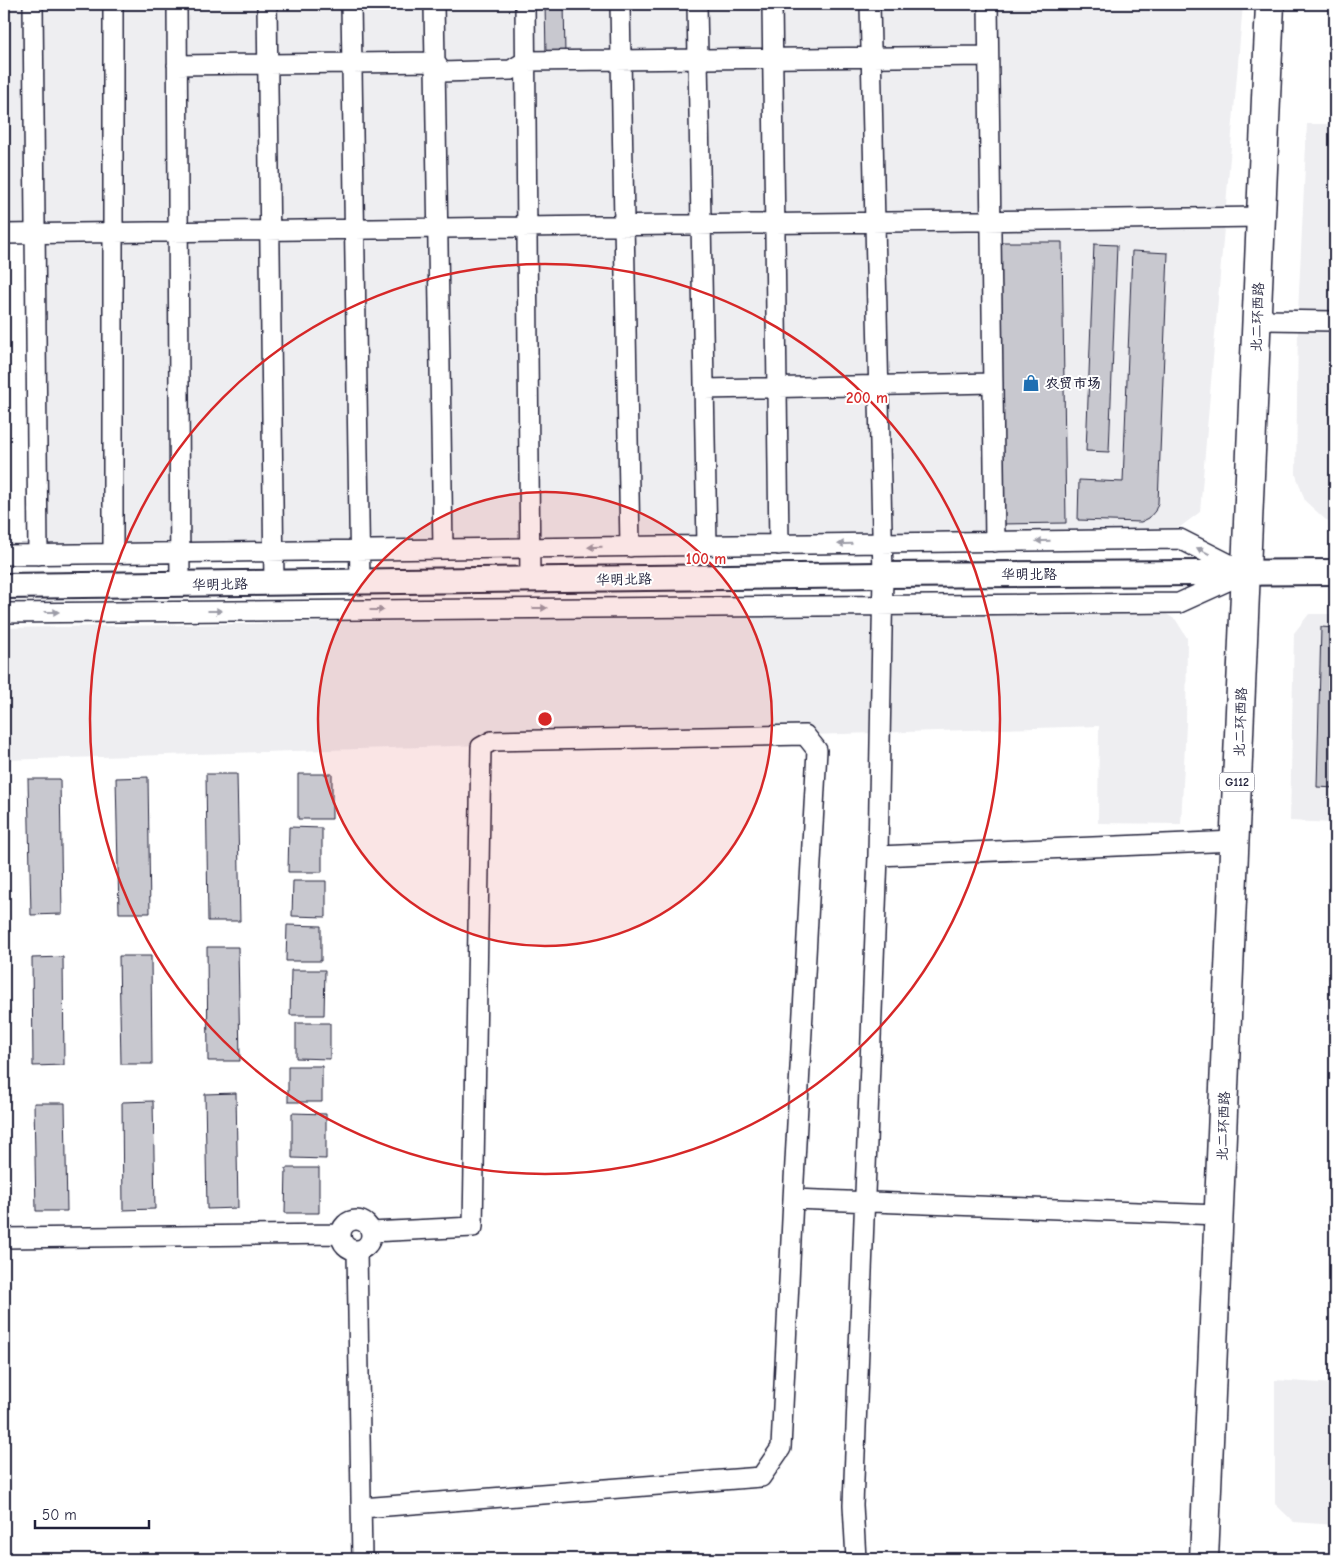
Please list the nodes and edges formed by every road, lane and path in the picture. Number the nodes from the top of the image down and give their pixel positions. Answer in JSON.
{"nodes":[{"id":1,"x":33,"y":4,"type":"edge"},
{"id":2,"x":113,"y":4,"type":"edge"},
{"id":3,"x":177,"y":4,"type":"edge"},
{"id":4,"x":268,"y":4,"type":"edge"},
{"id":5,"x":351,"y":4,"type":"edge"},
{"id":6,"x":434,"y":4,"type":"edge"},
{"id":7,"x":525,"y":4,"type":"edge"},
{"id":8,"x":620,"y":4,"type":"edge"},
{"id":9,"x":698,"y":4,"type":"edge"},
{"id":10,"x":772,"y":4,"type":"edge"},
{"id":11,"x":870,"y":4,"type":"edge"},
{"id":12,"x":988,"y":4,"type":"edge"},
{"id":13,"x":1270,"y":4,"type":"edge"},
{"id":14,"x":988,"y":56,"type":"junction"},
{"id":15,"x":772,"y":58,"type":"junction"},
{"id":16,"x":871,"y":58,"type":"junction"},
{"id":17,"x":698,"y":59,"type":"junction"},
{"id":18,"x":621,"y":60,"type":"junction"},
{"id":19,"x":526,"y":61,"type":"junction"},
{"id":20,"x":435,"y":62,"type":"junction"},
{"id":21,"x":352,"y":63,"type":"junction"},
{"id":22,"x":268,"y":64,"type":"junction"},
{"id":23,"x":177,"y":65,"type":"junction"},
{"id":24,"x":1261,"y":217,"type":"junction"},
{"id":25,"x":990,"y":220,"type":"junction"},
{"id":26,"x":874,"y":221,"type":"junction"},
{"id":27,"x":775,"y":223,"type":"junction"},
{"id":28,"x":701,"y":224,"type":"junction"},
{"id":29,"x":624,"y":225,"type":"junction"},
{"id":30,"x":528,"y":226,"type":"junction"},
{"id":31,"x":438,"y":228,"type":"junction"},
{"id":32,"x":354,"y":229,"type":"junction"},
{"id":33,"x":270,"y":230,"type":"junction"},
{"id":34,"x":178,"y":231,"type":"junction"},
{"id":35,"x":113,"y":232,"type":"junction"},
{"id":36,"x":35,"y":233,"type":"junction"},
{"id":37,"x":4,"y":234,"type":"edge"},
{"id":38,"x":1257,"y":320,"type":"junction"},
{"id":39,"x":1335,"y":321,"type":"edge"},
{"id":40,"x":993,"y":383,"type":"junction"},
{"id":41,"x":879,"y":386,"type":"junction"},
{"id":42,"x":777,"y":388,"type":"junction"},
{"id":43,"x":704,"y":389,"type":"junction"},
{"id":44,"x":995,"y":542,"type":"junction"},
{"id":45,"x":882,"y":544,"type":"junction"},
{"id":46,"x":779,"y":545,"type":"junction"},
{"id":47,"x":707,"y":546,"type":"junction"},
{"id":48,"x":630,"y":547,"type":"junction"},
{"id":49,"x":530,"y":548,"type":"junction"},
{"id":50,"x":443,"y":549,"type":"junction"},
{"id":51,"x":359,"y":550,"type":"junction"},
{"id":52,"x":274,"y":552,"type":"junction"},
{"id":53,"x":179,"y":553,"type":"junction"},
{"id":54,"x":113,"y":554,"type":"junction"},
{"id":55,"x":4,"y":555,"type":"edge"},
{"id":56,"x":38,"y":555,"type":"junction"},
{"id":57,"x":1246,"y":572,"type":"junction"},
{"id":58,"x":1335,"y":572,"type":"edge"},
{"id":59,"x":883,"y":575,"type":"junction"},
{"id":60,"x":530,"y":580,"type":"junction"},
{"id":61,"x":360,"y":582,"type":"junction"},
{"id":62,"x":180,"y":584,"type":"junction"},
{"id":63,"x":274,"y":584,"type":"junction"},
{"id":64,"x":4,"y":586,"type":"edge"},
{"id":65,"x":883,"y":605,"type":"junction"},
{"id":66,"x":4,"y":613,"type":"edge"},
{"id":67,"x":1235,"y":841,"type":"junction"},
{"id":68,"x":878,"y":856,"type":"junction"},
{"id":69,"x":793,"y":1199,"type":"junction"},
{"id":70,"x":864,"y":1201,"type":"junction"},
{"id":71,"x":1219,"y":1215,"type":"junction"},
{"id":72,"x":371,"y":1232,"type":"junction"},
{"id":73,"x":341,"y":1234,"type":"junction"},
{"id":74,"x":4,"y":1238,"type":"edge"},
{"id":75,"x":357,"y":1250,"type":"junction"},
{"id":76,"x":362,"y":1508,"type":"junction"},
{"id":77,"x":362,"y":1559,"type":"edge"},
{"id":78,"x":856,"y":1559,"type":"edge"},
{"id":79,"x":1204,"y":1559,"type":"edge"}],
"edges":[{"from":1,"to":36,"type":"street"},
{"from":2,"to":35,"type":"street"},
{"from":3,"to":23,"type":"street"},
{"from":4,"to":22,"type":"street"},
{"from":5,"to":21,"type":"street"},
{"from":6,"to":20,"type":"street"},
{"from":7,"to":19,"type":"street"},
{"from":8,"to":18,"type":"street"},
{"from":9,"to":17,"type":"street"},
{"from":10,"to":15,"type":"street"},
{"from":11,"to":16,"type":"street"},
{"from":12,"to":14,"type":"street"},
{"from":13,"to":24,"type":"highway","name":"北二环西路","number":"G112"},
{"from":14,"to":16,"type":"street"},
{"from":14,"to":25,"type":"street"},
{"from":15,"to":16,"type":"street"},
{"from":15,"to":17,"type":"street"},
{"from":15,"to":27,"type":"street"},
{"from":16,"to":26,"type":"street"},
{"from":17,"to":18,"type":"street"},
{"from":17,"to":28,"type":"street"},
{"from":18,"to":19,"type":"street"},
{"from":18,"to":29,"type":"street"},
{"from":19,"to":20,"type":"street"},
{"from":19,"to":30,"type":"street"},
{"from":20,"to":21,"type":"street"},
{"from":20,"to":31,"type":"street"},
{"from":21,"to":22,"type":"street"},
{"from":21,"to":32,"type":"street"},
{"from":22,"to":23,"type":"street"},
{"from":22,"to":33,"type":"street"},
{"from":23,"to":34,"type":"street"},
{"from":24,"to":25,"type":"street"},
{"from":24,"to":38,"type":"highway","name":"北二环西路","number":"G112"},
{"from":25,"to":26,"type":"street"},
{"from":25,"to":40,"type":"street"},
{"from":26,"to":27,"type":"street"},
{"from":26,"to":41,"type":"street"},
{"from":27,"to":28,"type":"street"},
{"from":27,"to":42,"type":"street"},
{"from":28,"to":29,"type":"street"},
{"from":28,"to":43,"type":"street"},
{"from":29,"to":30,"type":"street"},
{"from":29,"to":48,"type":"street"},
{"from":30,"to":31,"type":"street"},
{"from":30,"to":49,"type":"street"},
{"from":31,"to":32,"type":"street"},
{"from":31,"to":50,"type":"street"},
{"from":32,"to":33,"type":"street"},
{"from":32,"to":51,"type":"street"},
{"from":33,"to":34,"type":"street"},
{"from":33,"to":52,"type":"street"},
{"from":34,"to":35,"type":"street"},
{"from":34,"to":53,"type":"street"},
{"from":35,"to":36,"type":"street"},
{"from":35,"to":54,"type":"street"},
{"from":36,"to":37,"type":"street"},
{"from":36,"to":56,"type":"street"},
{"from":38,"to":39,"type":"street"},
{"from":38,"to":57,"type":"highway","name":"北二环西路","number":"G112"},
{"from":40,"to":41,"type":"street"},
{"from":40,"to":44,"type":"street"},
{"from":41,"to":42,"type":"street"},
{"from":41,"to":45,"type":"street"},
{"from":42,"to":43,"type":"street"},
{"from":42,"to":46,"type":"street"},
{"from":43,"to":47,"type":"street"},
{"from":44,"to":45,"type":"street"},
{"from":57,"to":44,"type":"street","one_way":true},
{"from":45,"to":46,"type":"street","one_way":true},
{"from":45,"to":59,"type":"street"},
{"from":46,"to":47,"type":"street"},
{"from":47,"to":48,"type":"street"},
{"from":48,"to":49,"type":"street","one_way":true},
{"from":49,"to":50,"type":"street"},
{"from":49,"to":60,"type":"street"},
{"from":50,"to":51,"type":"street"},
{"from":51,"to":52,"type":"street"},
{"from":51,"to":61,"type":"street"},
{"from":52,"to":53,"type":"street"},
{"from":52,"to":63,"type":"street"},
{"from":53,"to":54,"type":"street"},
{"from":53,"to":62,"type":"street"},
{"from":54,"to":56,"type":"street"},
{"from":55,"to":56,"type":"street"},
{"from":57,"to":58,"type":"main road","name":"华明北路"},
{"from":57,"to":59,"type":"main road","name":"华明北路"},
{"from":57,"to":65,"type":"street"},
{"from":57,"to":67,"type":"highway","name":"北二环西路","number":"G112"},
{"from":59,"to":60,"type":"main road","name":"华明北路"},
{"from":59,"to":65,"type":"street"},
{"from":60,"to":61,"type":"main road","name":"华明北路"},
{"from":61,"to":63,"type":"main road","name":"华明北路"},
{"from":62,"to":63,"type":"main road","name":"华明北路"},
{"from":62,"to":64,"type":"main road","name":"华明北路"},
{"from":66,"to":65,"type":"street","one_way":true},
{"from":65,"to":68,"type":"street"},
{"from":67,"to":68,"type":"street"},
{"from":67,"to":71,"type":"highway","name":"北二环西路","number":"G112"},
{"from":68,"to":70,"type":"street"},
{"from":69,"to":70,"type":"street"},
{"from":69,"to":72,"type":"street"},
{"from":69,"to":76,"type":"street"},
{"from":70,"to":71,"type":"street"},
{"from":70,"to":78,"type":"street"},
{"from":71,"to":79,"type":"highway","name":"北二环西路","number":"G112"},
{"from":72,"to":73,"type":"street"},
{"from":72,"to":75,"type":"street"},
{"from":73,"to":74,"type":"street"},
{"from":73,"to":75,"type":"street"},
{"from":75,"to":76,"type":"street"},
{"from":76,"to":77,"type":"street"}]}
